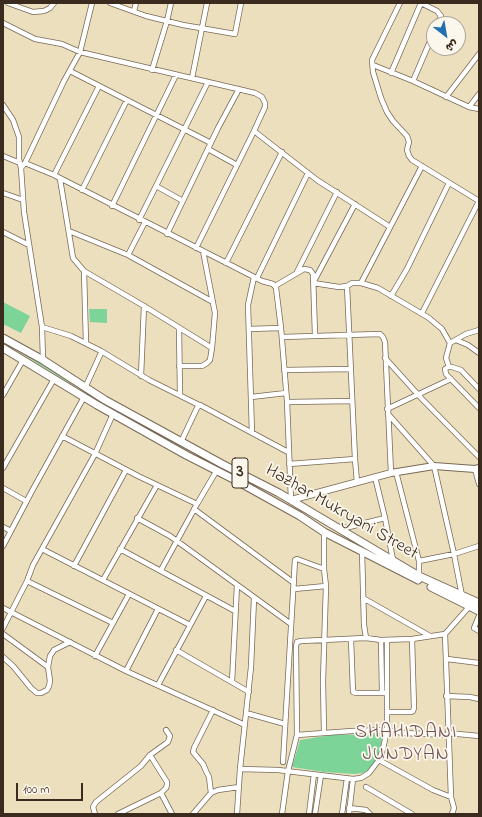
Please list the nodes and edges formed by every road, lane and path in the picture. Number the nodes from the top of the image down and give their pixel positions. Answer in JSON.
{"nodes":[{"id":1,"x":8,"y":3,"type":"edge"},
{"id":2,"x":54,"y":3,"type":"edge"},
{"id":3,"x":92,"y":3,"type":"edge"},
{"id":4,"x":110,"y":3,"type":"edge"},
{"id":5,"x":136,"y":3,"type":"edge"},
{"id":6,"x":171,"y":3,"type":"edge"},
{"id":7,"x":207,"y":3,"type":"edge"},
{"id":8,"x":241,"y":3,"type":"edge"},
{"id":9,"x":400,"y":3,"type":"edge"},
{"id":10,"x":421,"y":3,"type":"edge"},
{"id":11,"x":134,"y":11,"type":"junction"},
{"id":12,"x":441,"y":16,"type":"edge"},
{"id":13,"x":168,"y":21,"type":"junction"},
{"id":14,"x":3,"y":23,"type":"edge"},
{"id":15,"x":202,"y":29,"type":"junction"},
{"id":16,"x":426,"y":51,"type":"edge"},
{"id":17,"x":80,"y":52,"type":"junction"},
{"id":18,"x":479,"y":54,"type":"edge"},
{"id":19,"x":373,"y":65,"type":"junction"},
{"id":20,"x":152,"y":70,"type":"junction"},
{"id":21,"x":70,"y":71,"type":"junction"},
{"id":22,"x":392,"y":73,"type":"junction"},
{"id":23,"x":176,"y":75,"type":"junction"},
{"id":24,"x":192,"y":78,"type":"junction"},
{"id":25,"x":208,"y":82,"type":"junction"},
{"id":26,"x":413,"y":82,"type":"junction"},
{"id":27,"x":99,"y":86,"type":"junction"},
{"id":28,"x":239,"y":89,"type":"junction"},
{"id":29,"x":479,"y":94,"type":"edge"},
{"id":30,"x":446,"y":97,"type":"junction"},
{"id":31,"x":128,"y":100,"type":"junction"},
{"id":32,"x":3,"y":105,"type":"edge"},
{"id":33,"x":469,"y":107,"type":"junction"},
{"id":34,"x":479,"y":109,"type":"edge"},
{"id":35,"x":156,"y":114,"type":"junction"},
{"id":36,"x":185,"y":129,"type":"junction"},
{"id":37,"x":254,"y":131,"type":"junction"},
{"id":38,"x":211,"y":143,"type":"junction"},
{"id":39,"x":208,"y":148,"type":"junction"},
{"id":40,"x":282,"y":152,"type":"junction"},
{"id":41,"x":3,"y":156,"type":"edge"},
{"id":42,"x":25,"y":163,"type":"junction"},
{"id":43,"x":20,"y":165,"type":"junction"},
{"id":44,"x":238,"y":165,"type":"junction"},
{"id":45,"x":422,"y":166,"type":"junction"},
{"id":46,"x":308,"y":173,"type":"junction"},
{"id":47,"x":54,"y":175,"type":"junction"},
{"id":48,"x":60,"y":179,"type":"junction"},
{"id":49,"x":449,"y":183,"type":"junction"},
{"id":50,"x":156,"y":186,"type":"junction"},
{"id":51,"x":82,"y":190,"type":"junction"},
{"id":52,"x":337,"y":192,"type":"junction"},
{"id":53,"x":3,"y":193,"type":"edge"},
{"id":54,"x":23,"y":200,"type":"junction"},
{"id":55,"x":183,"y":201,"type":"junction"},
{"id":56,"x":355,"y":204,"type":"junction"},
{"id":57,"x":112,"y":206,"type":"junction"},
{"id":58,"x":139,"y":220,"type":"junction"},
{"id":59,"x":145,"y":222,"type":"junction"},
{"id":60,"x":390,"y":227,"type":"junction"},
{"id":61,"x":3,"y":232,"type":"edge"},
{"id":62,"x":69,"y":232,"type":"junction"},
{"id":63,"x":167,"y":234,"type":"junction"},
{"id":64,"x":30,"y":245,"type":"junction"},
{"id":65,"x":196,"y":248,"type":"junction"},
{"id":66,"x":203,"y":251,"type":"junction"},
{"id":67,"x":128,"y":255,"type":"junction"},
{"id":68,"x":226,"y":263,"type":"junction"},
{"id":69,"x":84,"y":271,"type":"junction"},
{"id":70,"x":297,"y":272,"type":"junction"},
{"id":71,"x":255,"y":277,"type":"junction"},
{"id":72,"x":313,"y":283,"type":"junction"},
{"id":73,"x":361,"y":283,"type":"junction"},
{"id":74,"x":275,"y":286,"type":"junction"},
{"id":75,"x":347,"y":286,"type":"junction"},
{"id":76,"x":391,"y":296,"type":"junction"},
{"id":77,"x":213,"y":302,"type":"junction"},
{"id":78,"x":144,"y":306,"type":"junction"},
{"id":79,"x":422,"y":313,"type":"junction"},
{"id":80,"x":42,"y":327,"type":"junction"},
{"id":81,"x":180,"y":328,"type":"junction"},
{"id":82,"x":281,"y":328,"type":"junction"},
{"id":83,"x":249,"y":329,"type":"junction"},
{"id":84,"x":479,"y":330,"type":"edge"},
{"id":85,"x":348,"y":334,"type":"junction"},
{"id":86,"x":316,"y":335,"type":"junction"},
{"id":87,"x":282,"y":337,"type":"junction"},
{"id":88,"x":3,"y":338,"type":"edge"},
{"id":89,"x":456,"y":340,"type":"junction"},
{"id":90,"x":86,"y":343,"type":"junction"},
{"id":91,"x":450,"y":343,"type":"junction"},
{"id":92,"x":3,"y":348,"type":"edge"},
{"id":93,"x":212,"y":348,"type":"junction"},
{"id":94,"x":100,"y":351,"type":"junction"},
{"id":95,"x":479,"y":353,"type":"edge"},
{"id":96,"x":385,"y":358,"type":"junction"},
{"id":97,"x":23,"y":360,"type":"junction"},
{"id":98,"x":43,"y":360,"type":"junction"},
{"id":99,"x":180,"y":366,"type":"junction"},
{"id":100,"x":449,"y":367,"type":"junction"},
{"id":101,"x":350,"y":369,"type":"junction"},
{"id":102,"x":284,"y":370,"type":"junction"},
{"id":103,"x":141,"y":376,"type":"junction"},
{"id":104,"x":54,"y":379,"type":"junction"},
{"id":105,"x":451,"y":379,"type":"junction"},
{"id":106,"x":85,"y":388,"type":"junction"},
{"id":107,"x":479,"y":388,"type":"edge"},
{"id":108,"x":3,"y":394,"type":"edge"},
{"id":109,"x":286,"y":394,"type":"junction"},
{"id":110,"x":180,"y":395,"type":"junction"},
{"id":111,"x":418,"y":395,"type":"junction"},
{"id":112,"x":84,"y":397,"type":"junction"},
{"id":113,"x":251,"y":397,"type":"junction"},
{"id":114,"x":287,"y":401,"type":"junction"},
{"id":115,"x":352,"y":401,"type":"junction"},
{"id":116,"x":199,"y":405,"type":"junction"},
{"id":117,"x":479,"y":408,"type":"edge"},
{"id":118,"x":388,"y":411,"type":"junction"},
{"id":119,"x":113,"y":414,"type":"junction"},
{"id":120,"x":252,"y":433,"type":"junction"},
{"id":121,"x":62,"y":436,"type":"junction"},
{"id":122,"x":181,"y":442,"type":"junction"},
{"id":123,"x":190,"y":446,"type":"junction"},
{"id":124,"x":288,"y":452,"type":"junction"},
{"id":125,"x":95,"y":454,"type":"junction"},
{"id":126,"x":186,"y":454,"type":"junction"},
{"id":127,"x":479,"y":457,"type":"edge"},
{"id":128,"x":355,"y":459,"type":"junction"},
{"id":129,"x":289,"y":464,"type":"junction"},
{"id":130,"x":434,"y":466,"type":"junction"},
{"id":131,"x":3,"y":468,"type":"edge"},
{"id":132,"x":477,"y":469,"type":"edge"},
{"id":133,"x":126,"y":470,"type":"junction"},
{"id":134,"x":217,"y":470,"type":"junction"},
{"id":135,"x":394,"y":473,"type":"junction"},
{"id":136,"x":375,"y":477,"type":"junction"},
{"id":137,"x":357,"y":482,"type":"junction"},
{"id":138,"x":479,"y":484,"type":"edge"},
{"id":139,"x":156,"y":485,"type":"junction"},
{"id":140,"x":3,"y":488,"type":"edge"},
{"id":141,"x":291,"y":500,"type":"junction"},
{"id":142,"x":26,"y":501,"type":"junction"},
{"id":143,"x":197,"y":504,"type":"junction"},
{"id":144,"x":194,"y":509,"type":"junction"},
{"id":145,"x":137,"y":518,"type":"junction"},
{"id":146,"x":385,"y":518,"type":"junction"},
{"id":147,"x":3,"y":527,"type":"edge"},
{"id":148,"x":342,"y":529,"type":"junction"},
{"id":149,"x":11,"y":531,"type":"junction"},
{"id":150,"x":324,"y":532,"type":"junction"},
{"id":151,"x":177,"y":542,"type":"junction"},
{"id":152,"x":3,"y":546,"type":"edge"},
{"id":153,"x":479,"y":546,"type":"edge"},
{"id":154,"x":42,"y":549,"type":"junction"},
{"id":155,"x":120,"y":549,"type":"junction"},
{"id":156,"x":362,"y":551,"type":"junction"},
{"id":157,"x":454,"y":554,"type":"junction"},
{"id":158,"x":393,"y":560,"type":"junction"},
{"id":159,"x":419,"y":561,"type":"junction"},
{"id":160,"x":74,"y":566,"type":"junction"},
{"id":161,"x":324,"y":569,"type":"junction"},
{"id":162,"x":161,"y":570,"type":"junction"},
{"id":163,"x":419,"y":576,"type":"junction"},
{"id":164,"x":103,"y":580,"type":"junction"},
{"id":165,"x":27,"y":581,"type":"junction"},
{"id":166,"x":294,"y":582,"type":"junction"},
{"id":167,"x":237,"y":585,"type":"junction"},
{"id":168,"x":326,"y":586,"type":"junction"},
{"id":169,"x":294,"y":589,"type":"junction"},
{"id":170,"x":129,"y":594,"type":"junction"},
{"id":171,"x":206,"y":596,"type":"junction"},
{"id":172,"x":462,"y":597,"type":"junction"},
{"id":173,"x":254,"y":598,"type":"junction"},
{"id":174,"x":364,"y":598,"type":"junction"},
{"id":175,"x":479,"y":603,"type":"edge"},
{"id":176,"x":469,"y":607,"type":"junction"},
{"id":177,"x":3,"y":608,"type":"edge"},
{"id":178,"x":158,"y":609,"type":"junction"},
{"id":179,"x":235,"y":611,"type":"junction"},
{"id":180,"x":479,"y":611,"type":"edge"},
{"id":181,"x":11,"y":612,"type":"junction"},
{"id":182,"x":479,"y":616,"type":"edge"},
{"id":183,"x":113,"y":623,"type":"junction"},
{"id":184,"x":291,"y":624,"type":"junction"},
{"id":185,"x":190,"y":625,"type":"junction"},
{"id":186,"x":3,"y":626,"type":"edge"},
{"id":187,"x":479,"y":631,"type":"edge"},
{"id":188,"x":3,"y":634,"type":"edge"},
{"id":189,"x":445,"y":634,"type":"junction"},
{"id":190,"x":430,"y":636,"type":"junction"},
{"id":191,"x":366,"y":638,"type":"junction"},
{"id":192,"x":412,"y":638,"type":"junction"},
{"id":193,"x":324,"y":640,"type":"junction"},
{"id":194,"x":351,"y":640,"type":"junction"},
{"id":195,"x":381,"y":640,"type":"junction"},
{"id":196,"x":387,"y":640,"type":"junction"},
{"id":197,"x":70,"y":642,"type":"junction"},
{"id":198,"x":176,"y":650,"type":"junction"},
{"id":199,"x":96,"y":656,"type":"junction"},
{"id":200,"x":3,"y":657,"type":"edge"},
{"id":201,"x":447,"y":659,"type":"junction"},
{"id":202,"x":479,"y":663,"type":"edge"},
{"id":203,"x":48,"y":667,"type":"junction"},
{"id":204,"x":126,"y":671,"type":"junction"},
{"id":205,"x":232,"y":682,"type":"junction"},
{"id":206,"x":158,"y":685,"type":"junction"},
{"id":207,"x":249,"y":692,"type":"junction"},
{"id":208,"x":384,"y":692,"type":"junction"},
{"id":209,"x":446,"y":696,"type":"junction"},
{"id":210,"x":479,"y":699,"type":"edge"},
{"id":211,"x":213,"y":710,"type":"junction"},
{"id":212,"x":387,"y":712,"type":"junction"},
{"id":213,"x":246,"y":714,"type":"junction"},
{"id":214,"x":285,"y":724,"type":"junction"},
{"id":215,"x":245,"y":725,"type":"junction"},
{"id":216,"x":166,"y":730,"type":"dead end"},
{"id":217,"x":387,"y":730,"type":"junction"},
{"id":218,"x":324,"y":733,"type":"junction"},
{"id":219,"x":448,"y":734,"type":"junction"},
{"id":220,"x":297,"y":735,"type":"junction"},
{"id":221,"x":479,"y":736,"type":"edge"},
{"id":222,"x":150,"y":755,"type":"junction"},
{"id":223,"x":379,"y":760,"type":"junction"},
{"id":224,"x":283,"y":762,"type":"dead end"},
{"id":225,"x":240,"y":769,"type":"junction"},
{"id":226,"x":288,"y":771,"type":"junction"},
{"id":227,"x":314,"y":774,"type":"junction"},
{"id":228,"x":321,"y":775,"type":"junction"},
{"id":229,"x":347,"y":778,"type":"junction"},
{"id":230,"x":353,"y":779,"type":"junction"},
{"id":231,"x":239,"y":787,"type":"junction"},
{"id":232,"x":366,"y":787,"type":"dead end"},
{"id":233,"x":162,"y":792,"type":"junction"},
{"id":234,"x":211,"y":793,"type":"junction"},
{"id":235,"x":451,"y":797,"type":"junction"},
{"id":236,"x":349,"y":808,"type":"junction"},
{"id":237,"x":95,"y":814,"type":"edge"},
{"id":238,"x":118,"y":814,"type":"edge"},
{"id":239,"x":172,"y":814,"type":"edge"},
{"id":240,"x":193,"y":814,"type":"edge"},
{"id":241,"x":238,"y":814,"type":"edge"},
{"id":242,"x":282,"y":814,"type":"edge"},
{"id":243,"x":309,"y":814,"type":"edge"},
{"id":244,"x":315,"y":814,"type":"edge"},
{"id":245,"x":342,"y":814,"type":"edge"},
{"id":246,"x":349,"y":814,"type":"edge"},
{"id":247,"x":370,"y":814,"type":"edge"},
{"id":248,"x":412,"y":814,"type":"edge"},
{"id":249,"x":452,"y":814,"type":"edge"}],
"edges":[{"from":1,"to":2,"type":"street"},
{"from":3,"to":17,"type":"street"},
{"from":4,"to":11,"type":"street"},
{"from":5,"to":11,"type":"street"},
{"from":6,"to":13,"type":"street"},
{"from":7,"to":15,"type":"street"},
{"from":8,"to":15,"type":"street"},
{"from":9,"to":19,"type":"street"},
{"from":10,"to":12,"type":"street"},
{"from":10,"to":22,"type":"street"},
{"from":11,"to":13,"type":"street"},
{"from":13,"to":15,"type":"street"},
{"from":13,"to":20,"type":"street"},
{"from":14,"to":17,"type":"street"},
{"from":15,"to":24,"type":"street"},
{"from":16,"to":26,"type":"street"},
{"from":17,"to":20,"type":"street"},
{"from":17,"to":21,"type":"street"},
{"from":18,"to":30,"type":"street"},
{"from":19,"to":22,"type":"street"},
{"from":19,"to":45,"type":"street"},
{"from":20,"to":23,"type":"street"},
{"from":21,"to":27,"type":"street"},
{"from":21,"to":42,"type":"street"},
{"from":22,"to":26,"type":"street"},
{"from":23,"to":24,"type":"street"},
{"from":23,"to":35,"type":"street"},
{"from":24,"to":25,"type":"street"},
{"from":25,"to":28,"type":"street"},
{"from":25,"to":36,"type":"street"},
{"from":26,"to":30,"type":"street"},
{"from":27,"to":31,"type":"street"},
{"from":27,"to":47,"type":"street"},
{"from":28,"to":37,"type":"street"},
{"from":28,"to":38,"type":"street"},
{"from":29,"to":33,"type":"street"},
{"from":30,"to":33,"type":"street"},
{"from":31,"to":35,"type":"street"},
{"from":31,"to":51,"type":"street"},
{"from":32,"to":43,"type":"street"},
{"from":33,"to":34,"type":"street"},
{"from":35,"to":36,"type":"street"},
{"from":35,"to":57,"type":"street"},
{"from":36,"to":38,"type":"street"},
{"from":36,"to":50,"type":"street"},
{"from":37,"to":40,"type":"street"},
{"from":37,"to":44,"type":"street"},
{"from":38,"to":39,"type":"street"},
{"from":39,"to":44,"type":"street"},
{"from":39,"to":55,"type":"street"},
{"from":40,"to":46,"type":"street"},
{"from":40,"to":68,"type":"street"},
{"from":41,"to":43,"type":"street"},
{"from":42,"to":43,"type":"street"},
{"from":42,"to":47,"type":"street"},
{"from":43,"to":54,"type":"street"},
{"from":44,"to":65,"type":"street"},
{"from":45,"to":49,"type":"street"},
{"from":45,"to":60,"type":"street"},
{"from":46,"to":52,"type":"street"},
{"from":46,"to":71,"type":"street"},
{"from":47,"to":48,"type":"street"},
{"from":48,"to":51,"type":"street"},
{"from":48,"to":62,"type":"street"},
{"from":49,"to":76,"type":"street"},
{"from":49,"to":79,"type":"street"},
{"from":50,"to":55,"type":"street"},
{"from":50,"to":58,"type":"street"},
{"from":51,"to":57,"type":"street"},
{"from":52,"to":56,"type":"street"},
{"from":52,"to":70,"type":"street"},
{"from":53,"to":54,"type":"street"},
{"from":54,"to":64,"type":"street"},
{"from":55,"to":63,"type":"street"},
{"from":56,"to":60,"type":"street"},
{"from":56,"to":72,"type":"street"},
{"from":57,"to":58,"type":"street"},
{"from":58,"to":59,"type":"street"},
{"from":59,"to":63,"type":"street"},
{"from":59,"to":67,"type":"street"},
{"from":60,"to":73,"type":"street"},
{"from":61,"to":64,"type":"street"},
{"from":62,"to":67,"type":"street"},
{"from":62,"to":69,"type":"street"},
{"from":63,"to":65,"type":"street"},
{"from":64,"to":80,"type":"street"},
{"from":65,"to":66,"type":"street"},
{"from":66,"to":68,"type":"street"},
{"from":66,"to":77,"type":"street"},
{"from":67,"to":77,"type":"street"},
{"from":68,"to":71,"type":"street"},
{"from":69,"to":78,"type":"street"},
{"from":69,"to":90,"type":"street"},
{"from":70,"to":72,"type":"street"},
{"from":70,"to":74,"type":"street"},
{"from":71,"to":74,"type":"street"},
{"from":71,"to":83,"type":"street"},
{"from":72,"to":75,"type":"street"},
{"from":72,"to":86,"type":"street"},
{"from":73,"to":75,"type":"street"},
{"from":73,"to":76,"type":"street"},
{"from":74,"to":82,"type":"street"},
{"from":75,"to":85,"type":"street"},
{"from":76,"to":79,"type":"street"},
{"from":77,"to":93,"type":"street"},
{"from":78,"to":81,"type":"street"},
{"from":78,"to":103,"type":"street"},
{"from":79,"to":91,"type":"street"},
{"from":80,"to":90,"type":"street"},
{"from":80,"to":98,"type":"street"},
{"from":81,"to":93,"type":"street"},
{"from":81,"to":99,"type":"street"},
{"from":82,"to":83,"type":"street"},
{"from":82,"to":87,"type":"street"},
{"from":83,"to":113,"type":"street"},
{"from":84,"to":89,"type":"street"},
{"from":85,"to":86,"type":"street"},
{"from":85,"to":96,"type":"street"},
{"from":85,"to":101,"type":"street"},
{"from":86,"to":87,"type":"street"},
{"from":87,"to":102,"type":"street"},
{"from":88,"to":98,"type":"highway","name":"Hazhar Mukryani Street","number":"3"},
{"from":89,"to":91,"type":"street"},
{"from":89,"to":95,"type":"street"},
{"from":90,"to":94,"type":"street"},
{"from":91,"to":100,"type":"street"},
{"from":92,"to":97,"type":"highway","name":"Hazhar Mukryani Street","number":"3"},
{"from":93,"to":99,"type":"street"},
{"from":94,"to":103,"type":"street"},
{"from":94,"to":106,"type":"street"},
{"from":96,"to":111,"type":"street"},
{"from":96,"to":118,"type":"street"},
{"from":97,"to":104,"type":"highway","name":"Hazhar Mukryani Street","number":"3"},
{"from":97,"to":108,"type":"street"},
{"from":98,"to":106,"type":"highway","name":"Hazhar Mukryani Street","number":"3"},
{"from":99,"to":110,"type":"street"},
{"from":100,"to":105,"type":"street"},
{"from":100,"to":107,"type":"street"},
{"from":101,"to":102,"type":"street"},
{"from":101,"to":115,"type":"street"},
{"from":102,"to":109,"type":"street"},
{"from":103,"to":110,"type":"street"},
{"from":104,"to":112,"type":"highway","name":"Hazhar Mukryani Street","number":"3"},
{"from":104,"to":131,"type":"street"},
{"from":105,"to":111,"type":"street"},
{"from":105,"to":117,"type":"street"},
{"from":106,"to":122,"type":"highway","name":"Hazhar Mukryani Street","number":"3"},
{"from":109,"to":113,"type":"street"},
{"from":109,"to":114,"type":"street"},
{"from":110,"to":116,"type":"street"},
{"from":111,"to":118,"type":"street"},
{"from":111,"to":127,"type":"street"},
{"from":112,"to":119,"type":"highway","name":"Hazhar Mukryani Street","number":"3"},
{"from":112,"to":121,"type":"street"},
{"from":113,"to":120,"type":"street"},
{"from":114,"to":115,"type":"street"},
{"from":114,"to":124,"type":"street"},
{"from":115,"to":128,"type":"street"},
{"from":116,"to":120,"type":"street"},
{"from":116,"to":122,"type":"street"},
{"from":118,"to":130,"type":"street"},
{"from":118,"to":135,"type":"street"},
{"from":119,"to":125,"type":"street"},
{"from":119,"to":126,"type":"highway","name":"Hazhar Mukryani Street","number":"3"},
{"from":120,"to":124,"type":"street"},
{"from":121,"to":125,"type":"street"},
{"from":121,"to":142,"type":"street"},
{"from":122,"to":123,"type":"highway","name":"Hazhar Mukryani Street","number":"3"},
{"from":123,"to":126,"type":"highway"},
{"from":123,"to":141,"type":"highway","name":"Hazhar Mukryani Street","number":"3"},
{"from":124,"to":129,"type":"street"},
{"from":125,"to":133,"type":"street"},
{"from":125,"to":154,"type":"street"},
{"from":126,"to":134,"type":"highway","name":"Hazhar Mukryani Street","number":"3"},
{"from":128,"to":129,"type":"street"},
{"from":128,"to":137,"type":"street"},
{"from":129,"to":141,"type":"street"},
{"from":130,"to":132,"type":"main road"},
{"from":130,"to":135,"type":"main road"},
{"from":130,"to":157,"type":"street"},
{"from":132,"to":138,"type":"street"},
{"from":133,"to":139,"type":"street"},
{"from":133,"to":160,"type":"street"},
{"from":134,"to":143,"type":"street"},
{"from":134,"to":150,"type":"highway","name":"Hazhar Mukryani Street","number":"3"},
{"from":135,"to":136,"type":"main road"},
{"from":135,"to":159,"type":"street"},
{"from":136,"to":137,"type":"main road"},
{"from":136,"to":146,"type":"street"},
{"from":137,"to":141,"type":"main road"},
{"from":139,"to":143,"type":"street"},
{"from":139,"to":145,"type":"street"},
{"from":140,"to":142,"type":"street"},
{"from":141,"to":148,"type":"highway","name":"Hazhar Mukryani Street","number":"3"},
{"from":142,"to":149,"type":"street"},
{"from":143,"to":144,"type":"street"},
{"from":144,"to":151,"type":"street"},
{"from":144,"to":166,"type":"street"},
{"from":145,"to":151,"type":"street"},
{"from":145,"to":155,"type":"street"},
{"from":146,"to":148,"type":"street"},
{"from":146,"to":158,"type":"street"},
{"from":147,"to":149,"type":"street"},
{"from":148,"to":158,"type":"highway","name":"Hazhar Mukryani Street","number":"3"},
{"from":149,"to":152,"type":"street"},
{"from":150,"to":156,"type":"highway","name":"Hazhar Mukryani Street","number":"3"},
{"from":150,"to":161,"type":"street"},
{"from":151,"to":162,"type":"street"},
{"from":151,"to":167,"type":"street"},
{"from":153,"to":157,"type":"street"},
{"from":154,"to":160,"type":"street"},
{"from":154,"to":165,"type":"street"},
{"from":155,"to":162,"type":"street"},
{"from":155,"to":164,"type":"street"},
{"from":156,"to":174,"type":"street"},
{"from":156,"to":176,"type":"highway","name":"Hazhar Mukryani Street","number":"3"},
{"from":157,"to":159,"type":"street"},
{"from":157,"to":172,"type":"street"},
{"from":158,"to":163,"type":"highway","name":"Hazhar Mukryani Street","number":"3"},
{"from":159,"to":163,"type":"street"},
{"from":160,"to":164,"type":"street"},
{"from":161,"to":166,"type":"street"},
{"from":161,"to":168,"type":"street"},
{"from":162,"to":171,"type":"street"},
{"from":163,"to":172,"type":"highway","name":"Hazhar Mukryani Street","number":"3"},
{"from":164,"to":170,"type":"street"},
{"from":165,"to":181,"type":"street"},
{"from":165,"to":183,"type":"street"},
{"from":166,"to":169,"type":"street"},
{"from":167,"to":173,"type":"street"},
{"from":167,"to":179,"type":"street"},
{"from":168,"to":169,"type":"street"},
{"from":168,"to":193,"type":"street"},
{"from":169,"to":184,"type":"street"},
{"from":170,"to":178,"type":"street"},
{"from":170,"to":183,"type":"street"},
{"from":171,"to":179,"type":"street"},
{"from":171,"to":185,"type":"street"},
{"from":172,"to":175,"type":"highway","name":"Hazhar Mukryani Street","number":"3"},
{"from":173,"to":184,"type":"street"},
{"from":173,"to":207,"type":"street"},
{"from":174,"to":190,"type":"street"},
{"from":174,"to":191,"type":"street"},
{"from":176,"to":180,"type":"highway","name":"Hazhar Mukryani Street","number":"3"},
{"from":176,"to":189,"type":"street"},
{"from":177,"to":181,"type":"street"},
{"from":178,"to":185,"type":"street"},
{"from":178,"to":204,"type":"street"},
{"from":179,"to":205,"type":"street"},
{"from":181,"to":186,"type":"street"},
{"from":181,"to":197,"type":"street"},
{"from":182,"to":187,"type":"street"},
{"from":183,"to":199,"type":"street"},
{"from":184,"to":214,"type":"street"},
{"from":185,"to":198,"type":"street"},
{"from":188,"to":203,"type":"street"},
{"from":189,"to":190,"type":"street"},
{"from":189,"to":201,"type":"street"},
{"from":190,"to":192,"type":"street"},
{"from":191,"to":194,"type":"street"},
{"from":191,"to":195,"type":"street"},
{"from":192,"to":196,"type":"street"},
{"from":192,"to":212,"type":"street"},
{"from":193,"to":194,"type":"street"},
{"from":193,"to":218,"type":"street"},
{"from":193,"to":220,"type":"street"},
{"from":194,"to":208,"type":"street"},
{"from":195,"to":196,"type":"street"},
{"from":195,"to":208,"type":"street"},
{"from":196,"to":208,"type":"street"},
{"from":197,"to":199,"type":"street"},
{"from":197,"to":203,"type":"street"},
{"from":198,"to":205,"type":"street"},
{"from":198,"to":206,"type":"street"},
{"from":199,"to":204,"type":"street"},
{"from":200,"to":203,"type":"street"},
{"from":201,"to":202,"type":"street"},
{"from":201,"to":209,"type":"street"},
{"from":204,"to":206,"type":"street"},
{"from":205,"to":207,"type":"street"},
{"from":206,"to":211,"type":"street"},
{"from":207,"to":213,"type":"street"},
{"from":208,"to":212,"type":"street"},
{"from":209,"to":210,"type":"street"},
{"from":209,"to":219,"type":"street"},
{"from":211,"to":215,"type":"street"},
{"from":211,"to":234,"type":"street"},
{"from":212,"to":217,"type":"street"},
{"from":213,"to":214,"type":"street"},
{"from":213,"to":215,"type":"street"},
{"from":214,"to":224,"type":"street"},
{"from":215,"to":225,"type":"street"},
{"from":216,"to":222,"type":"street"},
{"from":217,"to":218,"type":"street"},
{"from":217,"to":219,"type":"street"},
{"from":217,"to":223,"type":"street"},
{"from":218,"to":220,"type":"street"},
{"from":219,"to":221,"type":"street"},
{"from":219,"to":235,"type":"street"},
{"from":220,"to":226,"type":"street"},
{"from":222,"to":233,"type":"street"},
{"from":222,"to":237,"type":"street"},
{"from":223,"to":230,"type":"street"},
{"from":223,"to":235,"type":"street"},
{"from":225,"to":226,"type":"street"},
{"from":225,"to":231,"type":"street"},
{"from":226,"to":227,"type":"street"},
{"from":226,"to":242,"type":"street"},
{"from":227,"to":228,"type":"street"},
{"from":227,"to":243,"type":"street"},
{"from":228,"to":229,"type":"street"},
{"from":228,"to":244,"type":"street"},
{"from":229,"to":230,"type":"street"},
{"from":229,"to":245,"type":"street"},
{"from":230,"to":236,"type":"street"},
{"from":231,"to":234,"type":"street"},
{"from":231,"to":241,"type":"street"},
{"from":232,"to":248,"type":"street"},
{"from":233,"to":238,"type":"street"},
{"from":233,"to":239,"type":"street"},
{"from":234,"to":240,"type":"street"},
{"from":235,"to":249,"type":"street"},
{"from":236,"to":246,"type":"street"},
{"from":236,"to":247,"type":"street"}]}
